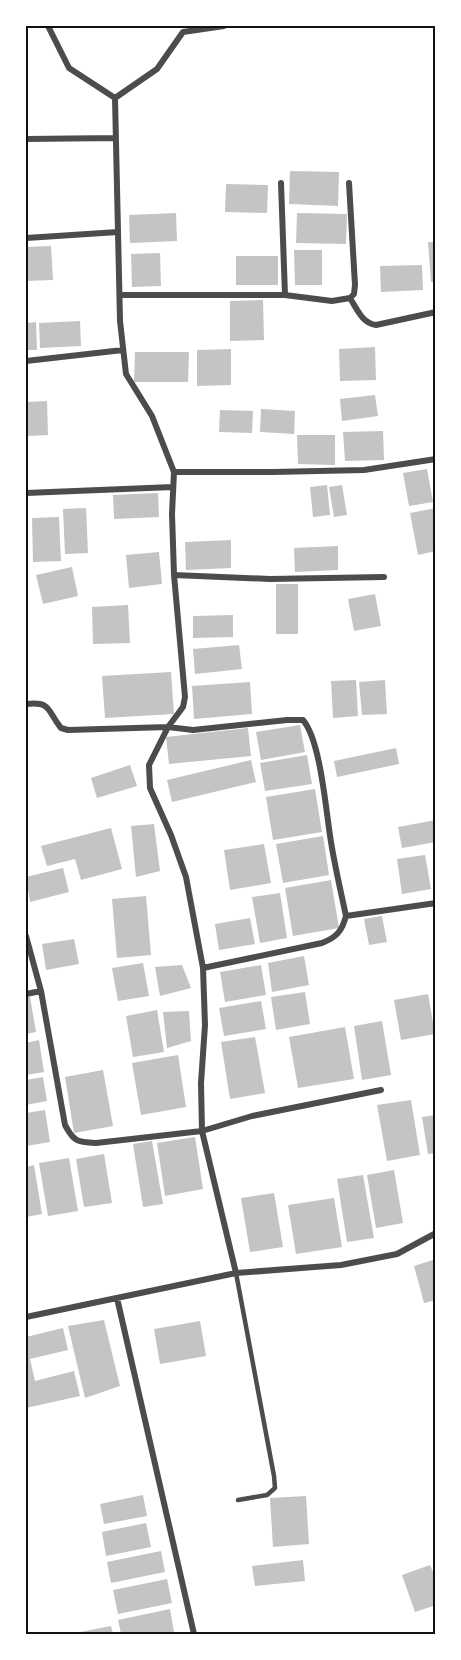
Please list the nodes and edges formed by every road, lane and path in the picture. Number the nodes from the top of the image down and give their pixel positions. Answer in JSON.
{"nodes":[{"id":1,"x":48,"y":26,"type":"edge"},
{"id":2,"x":224,"y":26,"type":"edge"},
{"id":3,"x":115,"y":98,"type":"junction"},
{"id":4,"x":116,"y":138,"type":"junction"},
{"id":5,"x":26,"y":139,"type":"edge"},
{"id":6,"x":281,"y":183,"type":"dead end"},
{"id":7,"x":350,"y":183,"type":"dead end"},
{"id":8,"x":118,"y":232,"type":"junction"},
{"id":9,"x":26,"y":238,"type":"edge"},
{"id":10,"x":120,"y":295,"type":"junction"},
{"id":11,"x":285,"y":295,"type":"junction"},
{"id":12,"x":351,"y":298,"type":"junction"},
{"id":13,"x":435,"y":312,"type":"edge"},
{"id":14,"x":123,"y":351,"type":"junction"},
{"id":15,"x":26,"y":361,"type":"edge"},
{"id":16,"x":435,"y":459,"type":"edge"},
{"id":17,"x":174,"y":472,"type":"junction"},
{"id":18,"x":174,"y":486,"type":"junction"},
{"id":19,"x":26,"y":493,"type":"edge"},
{"id":20,"x":174,"y":575,"type":"junction"},
{"id":21,"x":384,"y":577,"type":"dead end"},
{"id":22,"x":26,"y":704,"type":"edge"},
{"id":23,"x":168,"y":727,"type":"junction"},
{"id":24,"x":435,"y":903,"type":"edge"},
{"id":25,"x":346,"y":916,"type":"junction"},
{"id":26,"x":26,"y":936,"type":"edge"},
{"id":27,"x":203,"y":968,"type":"junction"},
{"id":28,"x":41,"y":991,"type":"junction"},
{"id":29,"x":26,"y":994,"type":"edge"},
{"id":30,"x":381,"y":1090,"type":"dead end"},
{"id":31,"x":202,"y":1131,"type":"junction"},
{"id":32,"x":435,"y":1233,"type":"edge"},
{"id":33,"x":236,"y":1273,"type":"junction"},
{"id":34,"x":117,"y":1298,"type":"junction"},
{"id":35,"x":26,"y":1316,"type":"edge"},
{"id":36,"x":238,"y":1500,"type":"dead end"},
{"id":37,"x":194,"y":1635,"type":"edge"}],
"edges":[{"from":1,"to":3,"type":"street"},
{"from":2,"to":3,"type":"street"},
{"from":3,"to":4,"type":"street"},
{"from":4,"to":5,"type":"street"},
{"from":4,"to":8,"type":"street"},
{"from":6,"to":11,"type":"street"},
{"from":7,"to":12,"type":"street"},
{"from":8,"to":9,"type":"street"},
{"from":8,"to":10,"type":"street"},
{"from":10,"to":11,"type":"street"},
{"from":10,"to":14,"type":"street"},
{"from":11,"to":12,"type":"street"},
{"from":12,"to":13,"type":"street"},
{"from":14,"to":15,"type":"street"},
{"from":14,"to":17,"type":"street"},
{"from":16,"to":17,"type":"street"},
{"from":17,"to":18,"type":"street"},
{"from":18,"to":19,"type":"street"},
{"from":18,"to":20,"type":"street"},
{"from":20,"to":21,"type":"street"},
{"from":20,"to":23,"type":"street"},
{"from":22,"to":23,"type":"street"},
{"from":23,"to":25,"type":"street"},
{"from":23,"to":27,"type":"street"},
{"from":24,"to":25,"type":"street"},
{"from":25,"to":27,"type":"street"},
{"from":26,"to":28,"type":"street"},
{"from":27,"to":31,"type":"street"},
{"from":28,"to":29,"type":"street"},
{"from":28,"to":31,"type":"street"},
{"from":30,"to":31,"type":"street"},
{"from":31,"to":33,"type":"street"},
{"from":32,"to":33,"type":"street"},
{"from":33,"to":34,"type":"street"},
{"from":33,"to":36,"type":"lane"},
{"from":34,"to":35,"type":"street"},
{"from":34,"to":37,"type":"street"}]}
